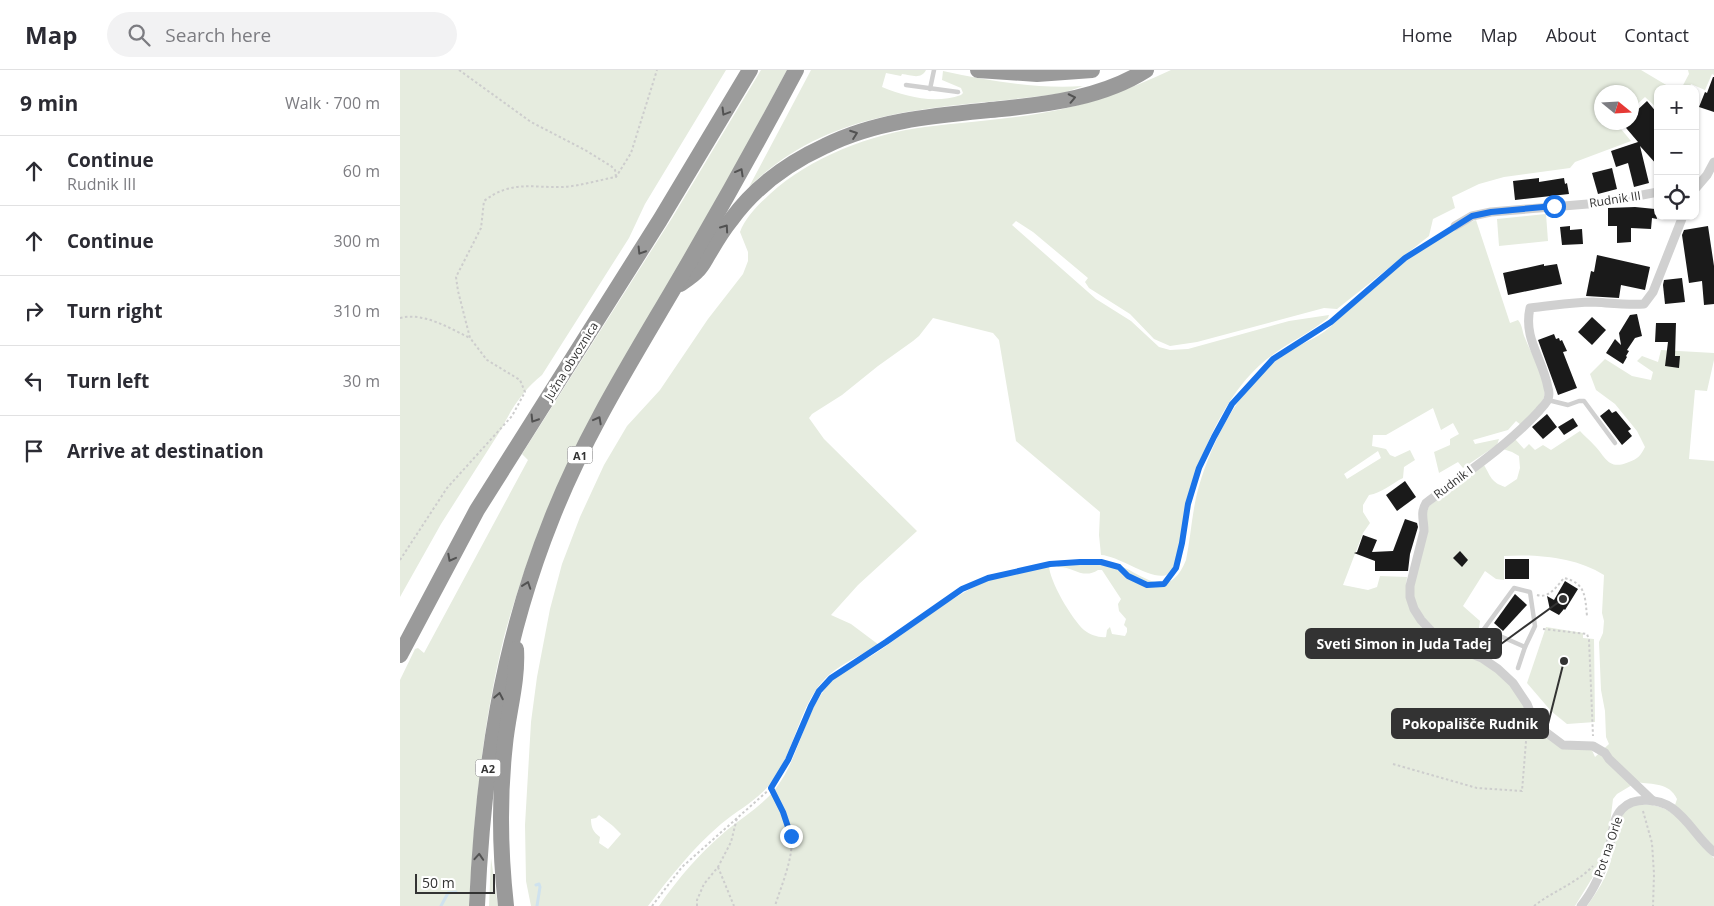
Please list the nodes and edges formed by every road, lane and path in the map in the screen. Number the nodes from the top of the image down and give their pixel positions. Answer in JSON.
{"nodes":[{"id":1,"x":459,"y":70,"type":"edge"},
{"id":2,"x":657,"y":70,"type":"edge"},
{"id":3,"x":750,"y":70,"type":"edge"},
{"id":4,"x":796,"y":70,"type":"edge"},
{"id":5,"x":934,"y":70,"type":"edge"},
{"id":6,"x":978,"y":70,"type":"edge"},
{"id":7,"x":1092,"y":70,"type":"edge"},
{"id":8,"x":1146,"y":70,"type":"edge"},
{"id":9,"x":906,"y":85,"type":"dead end"},
{"id":10,"x":930,"y":89,"type":"junction"},
{"id":11,"x":958,"y":92,"type":"dead end"},
{"id":12,"x":1714,"y":162,"type":"edge"},
{"id":13,"x":616,"y":177,"type":"junction"},
{"id":14,"x":1699,"y":184,"type":"edge"},
{"id":15,"x":1654,"y":193,"type":"edge"},
{"id":16,"x":1681,"y":220,"type":"edge"},
{"id":17,"x":1455,"y":226,"type":"joint"},
{"id":18,"x":672,"y":290,"type":"junction"},
{"id":19,"x":400,"y":318,"type":"edge"},
{"id":20,"x":470,"y":338,"type":"junction"},
{"id":21,"x":1548,"y":400,"type":"junction"},
{"id":22,"x":1615,"y":443,"type":"dead end"},
{"id":23,"x":400,"y":560,"type":"edge"},
{"id":24,"x":1530,"y":592,"type":"junction"},
{"id":25,"x":1587,"y":616,"type":"dead end"},
{"id":26,"x":1534,"y":626,"type":"junction"},
{"id":27,"x":1484,"y":629,"type":"junction"},
{"id":28,"x":513,"y":632,"type":"junction"},
{"id":29,"x":1526,"y":647,"type":"junction"},
{"id":30,"x":1474,"y":654,"type":"junction"},
{"id":31,"x":400,"y":656,"type":"edge"},
{"id":32,"x":1518,"y":668,"type":"dead end"},
{"id":33,"x":1527,"y":704,"type":"junction"},
{"id":34,"x":1593,"y":746,"type":"junction"},
{"id":35,"x":1393,"y":764,"type":"dead end"},
{"id":36,"x":771,"y":788,"type":"junction"},
{"id":37,"x":1641,"y":801,"type":"junction"},
{"id":38,"x":1653,"y":801,"type":"junction"},
{"id":39,"x":737,"y":818,"type":"junction"},
{"id":40,"x":1609,"y":848,"type":"junction"},
{"id":41,"x":1714,"y":852,"type":"edge"},
{"id":42,"x":718,"y":867,"type":"junction"},
{"id":43,"x":476,"y":906,"type":"edge"},
{"id":44,"x":506,"y":906,"type":"edge"},
{"id":45,"x":652,"y":906,"type":"edge"},
{"id":46,"x":697,"y":906,"type":"edge"},
{"id":47,"x":734,"y":906,"type":"edge"},
{"id":48,"x":775,"y":906,"type":"edge"},
{"id":49,"x":1534,"y":906,"type":"edge"},
{"id":50,"x":1581,"y":906,"type":"edge"},
{"id":51,"x":1653,"y":906,"type":"edge"}],
"edges":[{"from":1,"to":13,"type":"path"},
{"from":2,"to":13,"type":"path"},
{"from":3,"to":31,"type":"highway","name":"Južna obvoznica","one_way":true},
{"from":18,"to":4,"type":"highway","number":"A1","one_way":true},
{"from":5,"to":10,"type":"lane"},
{"from":6,"to":7,"type":"highway"},
{"from":18,"to":8,"type":"highway","one_way":true},
{"from":9,"to":10,"type":"lane"},
{"from":10,"to":11,"type":"lane"},
{"from":12,"to":14,"type":"street"},
{"from":13,"to":20,"type":"path"},
{"from":15,"to":17,"type":"street","name":"Rudnik III"},
{"from":16,"to":21,"type":"street"},
{"from":17,"to":36,"type":"path"},
{"from":28,"to":18,"type":"highway","number":"A1","one_way":true},
{"from":19,"to":20,"type":"path"},
{"from":20,"to":23,"type":"path"},
{"from":21,"to":22,"type":"lane"},
{"from":21,"to":30,"type":"street","name":"Rudnik I"},
{"from":24,"to":25,"type":"path"},
{"from":24,"to":26,"type":"lane"},
{"from":24,"to":27,"type":"lane"},
{"from":26,"to":29,"type":"lane"},
{"from":26,"to":34,"type":"path"},
{"from":27,"to":29,"type":"lane"},
{"from":27,"to":30,"type":"lane"},
{"from":43,"to":28,"type":"highway","number":"A2","one_way":true},
{"from":28,"to":44,"type":"highway","number":"A1"},
{"from":29,"to":32,"type":"lane"},
{"from":30,"to":33,"type":"street","name":"Rudnik I"},
{"from":33,"to":34,"type":"street","name":"Rudnik I"},
{"from":33,"to":35,"type":"path"},
{"from":34,"to":38,"type":"street"},
{"from":36,"to":39,"type":"path"},
{"from":36,"to":48,"type":"path"},
{"from":37,"to":38,"type":"street","name":"Pot na Orle"},
{"from":37,"to":40,"type":"street","name":"Pot na Orle"},
{"from":37,"to":51,"type":"path"},
{"from":38,"to":41,"type":"street","name":"Pot na Orle"},
{"from":39,"to":42,"type":"path"},
{"from":39,"to":45,"type":"path"},
{"from":40,"to":49,"type":"path"},
{"from":40,"to":50,"type":"street","name":"Pot na Orle"},
{"from":42,"to":46,"type":"path"},
{"from":42,"to":47,"type":"path"}]}
